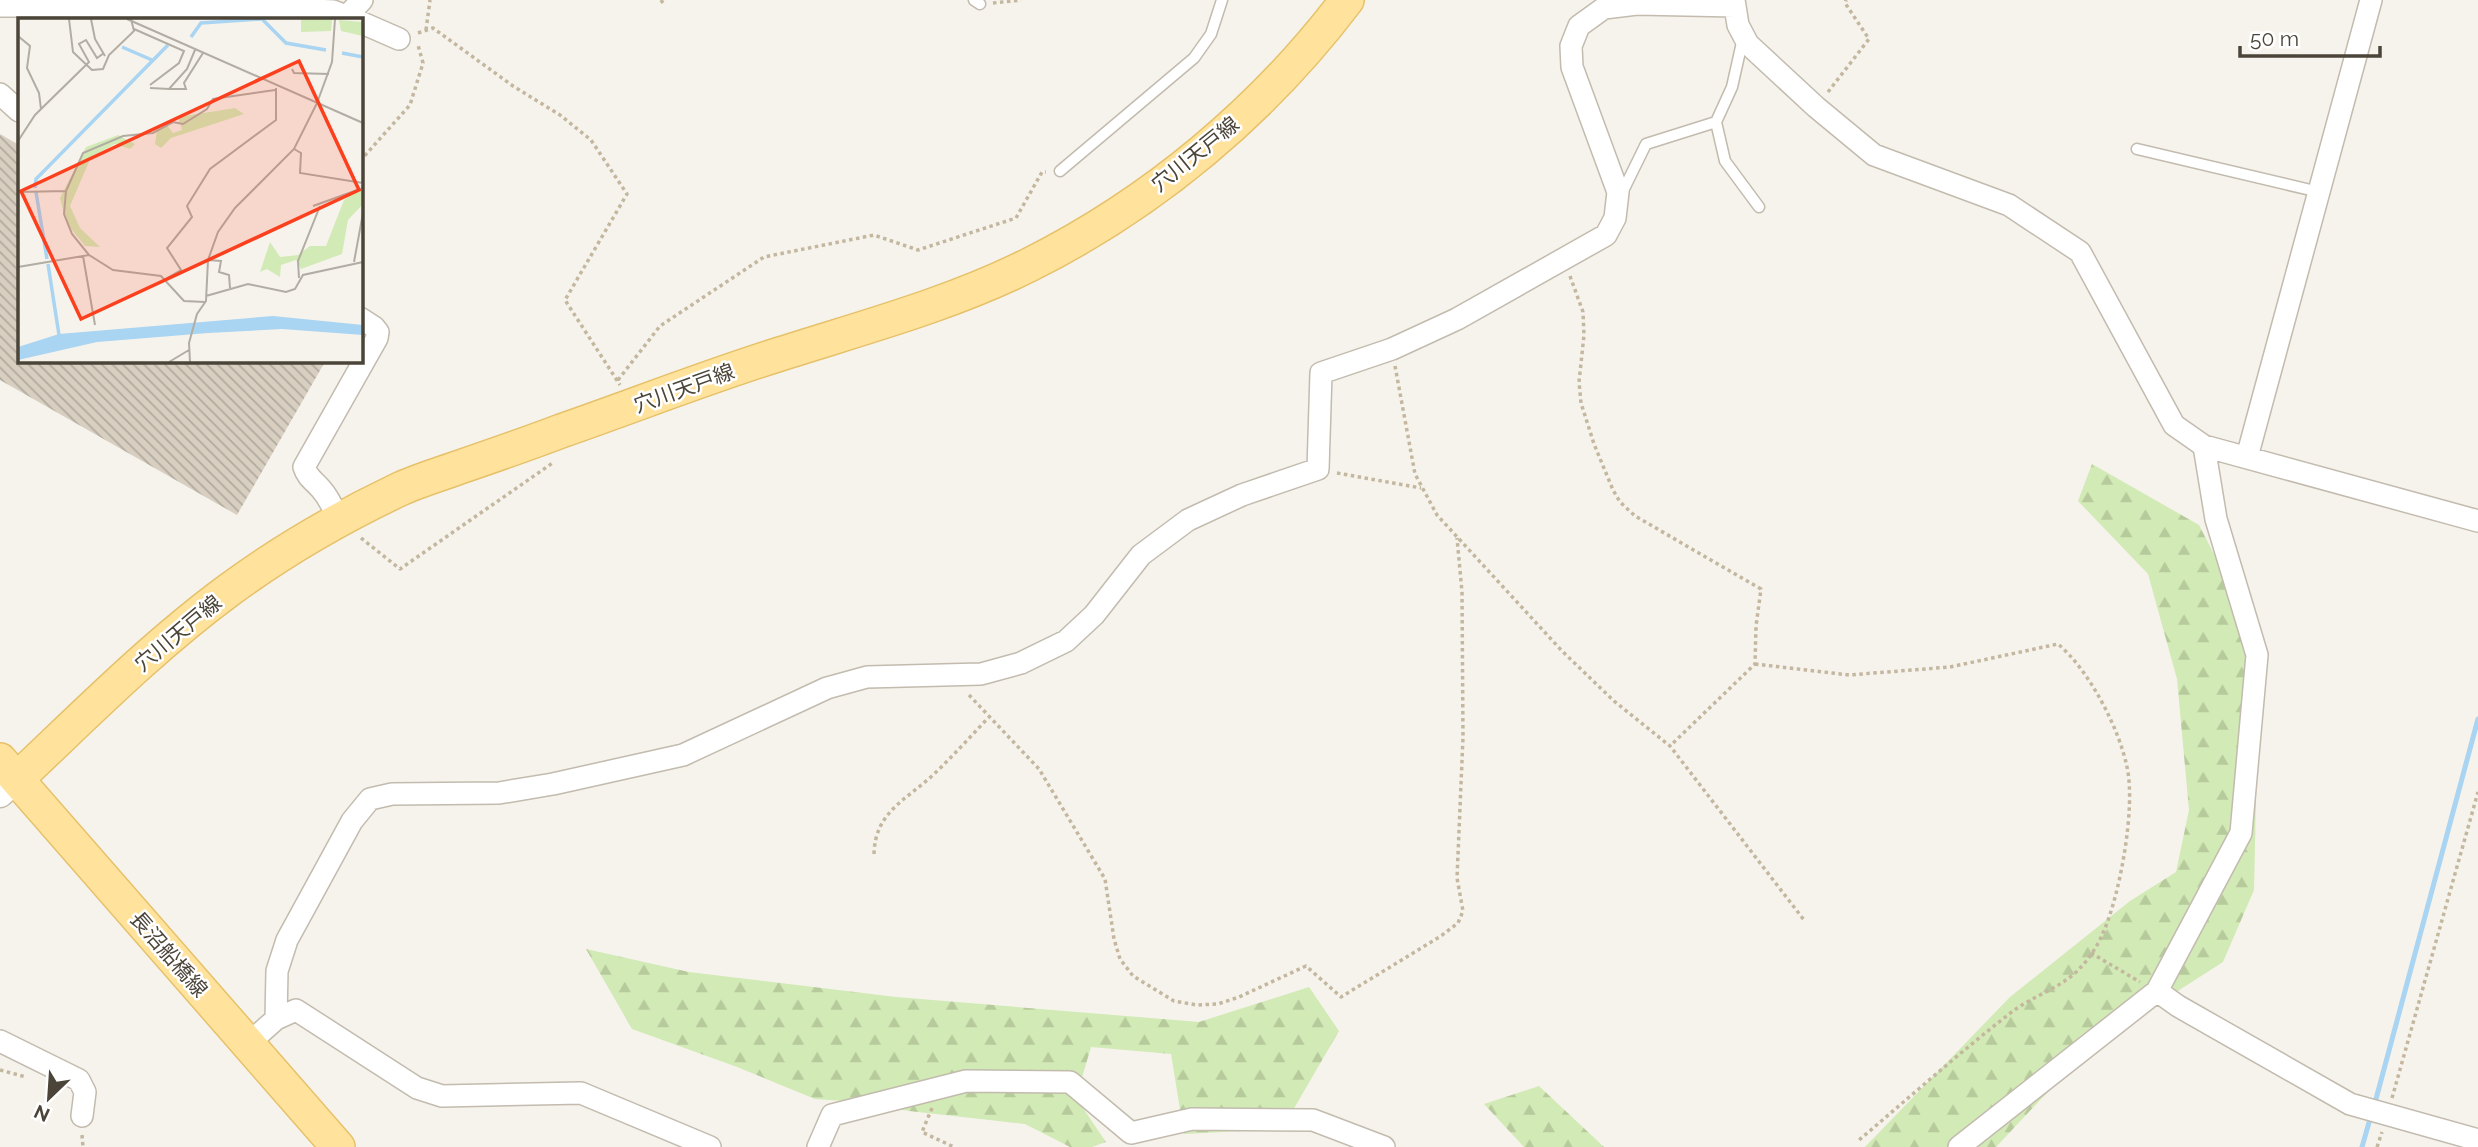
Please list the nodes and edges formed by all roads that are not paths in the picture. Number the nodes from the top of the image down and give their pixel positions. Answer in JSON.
{"nodes":[{"id":1,"x":362,"y":0,"type":"edge"},
{"id":2,"x":1223,"y":0,"type":"edge"},
{"id":3,"x":2371,"y":0,"type":"edge"},
{"id":4,"x":1345,"y":1,"type":"edge"},
{"id":5,"x":1735,"y":3,"type":"edge"},
{"id":6,"x":0,"y":6,"type":"edge"},
{"id":7,"x":351,"y":18,"type":"edge"},
{"id":8,"x":354,"y":18,"type":"edge"},
{"id":9,"x":362,"y":23,"type":"edge"},
{"id":10,"x":1744,"y":36,"type":"junction"},
{"id":11,"x":399,"y":39,"type":"dead end"},
{"id":12,"x":0,"y":94,"type":"edge"},
{"id":13,"x":18,"y":110,"type":"edge"},
{"id":14,"x":1716,"y":122,"type":"junction"},
{"id":15,"x":2137,"y":149,"type":"dead end"},
{"id":16,"x":1060,"y":171,"type":"road end"},
{"id":17,"x":2319,"y":192,"type":"junction"},
{"id":18,"x":1617,"y":201,"type":"junction"},
{"id":19,"x":1759,"y":207,"type":"dead end"},
{"id":20,"x":362,"y":319,"type":"edge"},
{"id":21,"x":2204,"y":446,"type":"junction"},
{"id":22,"x":2247,"y":457,"type":"junction"},
{"id":23,"x":338,"y":520,"type":"junction"},
{"id":24,"x":2478,"y":521,"type":"edge"},
{"id":25,"x":6,"y":777,"type":"edge"},
{"id":26,"x":2157,"y":991,"type":"junction"},
{"id":27,"x":276,"y":1019,"type":"junction"},
{"id":28,"x":0,"y":1041,"type":"edge"},
{"id":29,"x":248,"y":1044,"type":"junction"},
{"id":30,"x":82,"y":1116,"type":"road end"},
{"id":31,"x":2478,"y":1140,"type":"edge"},
{"id":32,"x":338,"y":1147,"type":"edge"},
{"id":33,"x":710,"y":1147,"type":"edge"},
{"id":34,"x":818,"y":1147,"type":"edge"},
{"id":35,"x":1384,"y":1147,"type":"edge"},
{"id":36,"x":1959,"y":1147,"type":"edge"}],
"edges":[{"from":1,"to":8,"type":"street"},
{"from":2,"to":16,"type":"lane"},
{"from":3,"to":17,"type":"street"},
{"from":4,"to":23,"type":"main road","name":"穴川天戸線"},
{"from":5,"to":10,"type":"street"},
{"from":5,"to":18,"type":"street"},
{"from":6,"to":7,"type":"street"},
{"from":9,"to":11,"type":"street"},
{"from":10,"to":14,"type":"lane"},
{"from":10,"to":21,"type":"street"},
{"from":12,"to":13,"type":"street"},
{"from":14,"to":18,"type":"lane"},
{"from":14,"to":19,"type":"lane"},
{"from":15,"to":17,"type":"lane"},
{"from":17,"to":22,"type":"street"},
{"from":18,"to":27,"type":"street"},
{"from":20,"to":23,"type":"street"},
{"from":21,"to":22,"type":"street"},
{"from":21,"to":26,"type":"street"},
{"from":22,"to":24,"type":"street"},
{"from":23,"to":25,"type":"main road","name":"穴川天戸線"},
{"from":25,"to":29,"type":"main road","name":"長沼船橋線"},
{"from":26,"to":31,"type":"street"},
{"from":26,"to":36,"type":"street"},
{"from":27,"to":29,"type":"street"},
{"from":27,"to":33,"type":"street"},
{"from":28,"to":30,"type":"street"},
{"from":29,"to":32,"type":"main road","name":"長沼船橋線"},
{"from":34,"to":35,"type":"street"}]}
